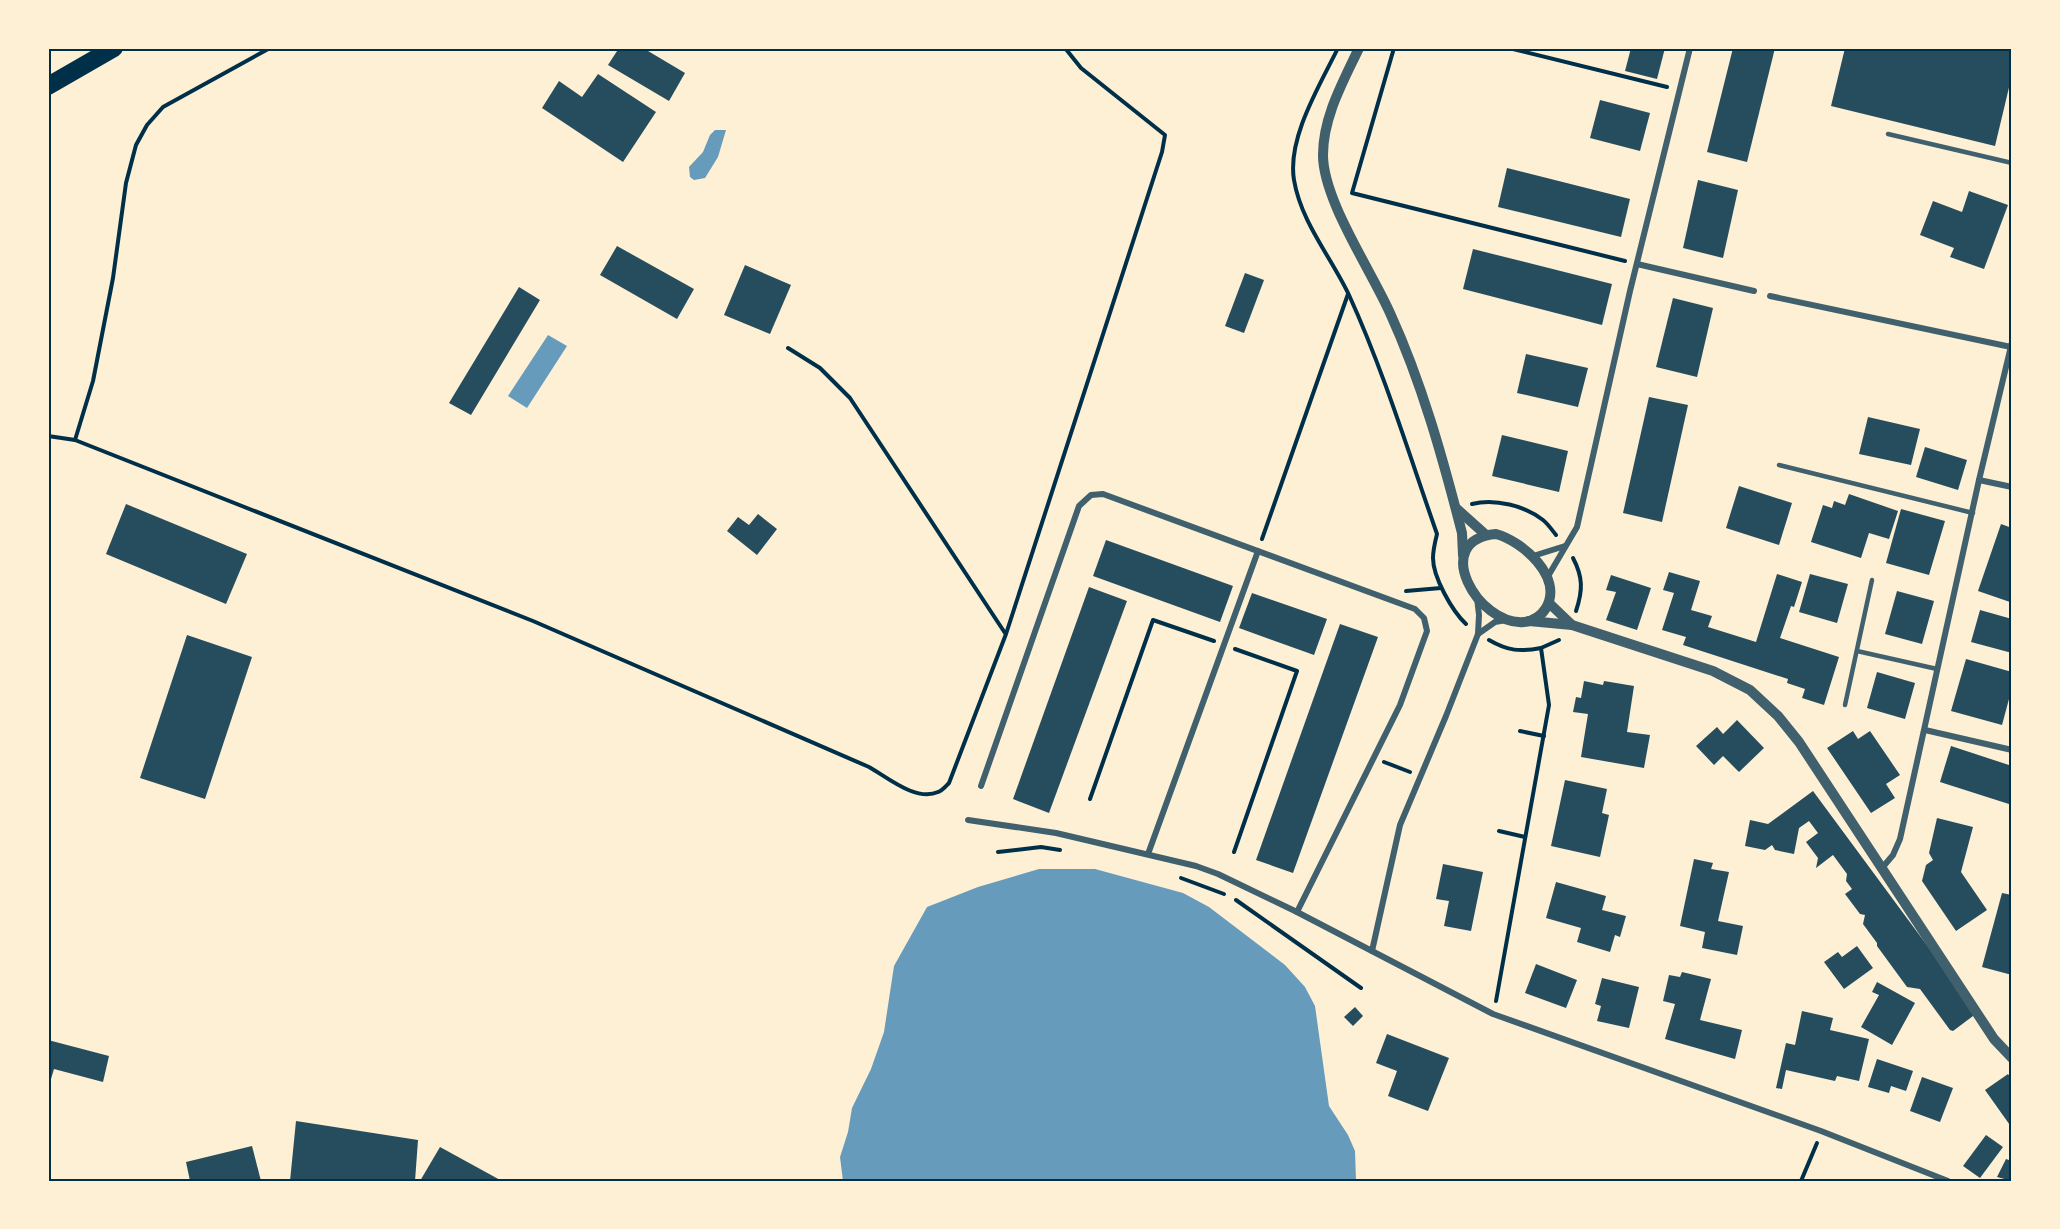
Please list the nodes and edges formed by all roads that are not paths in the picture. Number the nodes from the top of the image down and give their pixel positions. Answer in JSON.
{"nodes":[{"id":1,"x":114,"y":48,"type":"edge"},
{"id":2,"x":1359,"y":48,"type":"edge"},
{"id":3,"x":1690,"y":48,"type":"edge"},
{"id":4,"x":48,"y":86,"type":"edge"},
{"id":5,"x":1888,"y":134,"type":"dead end"},
{"id":6,"x":2012,"y":163,"type":"edge"},
{"id":7,"x":1637,"y":264,"type":"junction"},
{"id":8,"x":1754,"y":291,"type":"dead end"},
{"id":9,"x":1770,"y":296,"type":"dead end"},
{"id":10,"x":2011,"y":344,"type":"edge"},
{"id":11,"x":1779,"y":465,"type":"dead end"},
{"id":12,"x":1979,"y":480,"type":"junction"},
{"id":13,"x":2012,"y":487,"type":"edge"},
{"id":14,"x":1456,"y":509,"type":"junction"},
{"id":15,"x":1973,"y":513,"type":"junction"},
{"id":16,"x":1486,"y":535,"type":"junction"},
{"id":17,"x":1566,"y":546,"type":"junction"},
{"id":18,"x":1258,"y":551,"type":"junction"},
{"id":19,"x":1463,"y":555,"type":"junction"},
{"id":20,"x":1533,"y":556,"type":"junction"},
{"id":21,"x":1547,"y":578,"type":"junction"},
{"id":22,"x":1872,"y":580,"type":"dead end"},
{"id":23,"x":1476,"y":598,"type":"junction"},
{"id":24,"x":1549,"y":603,"type":"junction"},
{"id":25,"x":1507,"y":620,"type":"junction"},
{"id":26,"x":1529,"y":621,"type":"junction"},
{"id":27,"x":1572,"y":625,"type":"junction"},
{"id":28,"x":1478,"y":634,"type":"junction"},
{"id":29,"x":1857,"y":651,"type":"junction"},
{"id":30,"x":1937,"y":669,"type":"junction"},
{"id":31,"x":1845,"y":705,"type":"dead end"},
{"id":32,"x":1925,"y":730,"type":"junction"},
{"id":33,"x":2012,"y":750,"type":"edge"},
{"id":34,"x":981,"y":786,"type":"dead end"},
{"id":35,"x":968,"y":820,"type":"dead end"},
{"id":36,"x":1148,"y":855,"type":"junction"},
{"id":37,"x":1882,"y":868,"type":"junction"},
{"id":38,"x":1298,"y":912,"type":"junction"},
{"id":39,"x":1372,"y":951,"type":"junction"},
{"id":40,"x":2012,"y":1058,"type":"edge"},
{"id":41,"x":1948,"y":1181,"type":"edge"}],
"edges":[{"from":1,"to":4,"type":"highway"},
{"from":2,"to":14,"type":"street"},
{"from":3,"to":7,"type":"street"},
{"from":5,"to":6,"type":"lane"},
{"from":7,"to":8,"type":"street"},
{"from":7,"to":17,"type":"street"},
{"from":9,"to":10,"type":"street"},
{"from":10,"to":12,"type":"street"},
{"from":11,"to":15,"type":"lane"},
{"from":12,"to":13,"type":"street"},
{"from":12,"to":15,"type":"street"},
{"from":14,"to":16,"type":"street"},
{"from":14,"to":19,"type":"street"},
{"from":15,"to":30,"type":"street"},
{"from":16,"to":19,"type":"street"},
{"from":16,"to":20,"type":"street"},
{"from":17,"to":20,"type":"street"},
{"from":17,"to":21,"type":"street"},
{"from":18,"to":34,"type":"street"},
{"from":18,"to":36,"type":"street"},
{"from":18,"to":38,"type":"street"},
{"from":19,"to":23,"type":"street"},
{"from":20,"to":21,"type":"street"},
{"from":21,"to":24,"type":"street"},
{"from":22,"to":29,"type":"lane"},
{"from":23,"to":25,"type":"street"},
{"from":23,"to":28,"type":"street"},
{"from":24,"to":26,"type":"street"},
{"from":24,"to":27,"type":"street"},
{"from":25,"to":26,"type":"street"},
{"from":25,"to":28,"type":"street"},
{"from":26,"to":27,"type":"street"},
{"from":27,"to":37,"type":"street"},
{"from":28,"to":39,"type":"street"},
{"from":29,"to":30,"type":"lane"},
{"from":29,"to":31,"type":"lane"},
{"from":30,"to":32,"type":"street"},
{"from":32,"to":33,"type":"street"},
{"from":32,"to":37,"type":"street"},
{"from":35,"to":36,"type":"street"},
{"from":36,"to":38,"type":"street"},
{"from":37,"to":40,"type":"street"},
{"from":38,"to":39,"type":"street"},
{"from":39,"to":41,"type":"street"}]}
